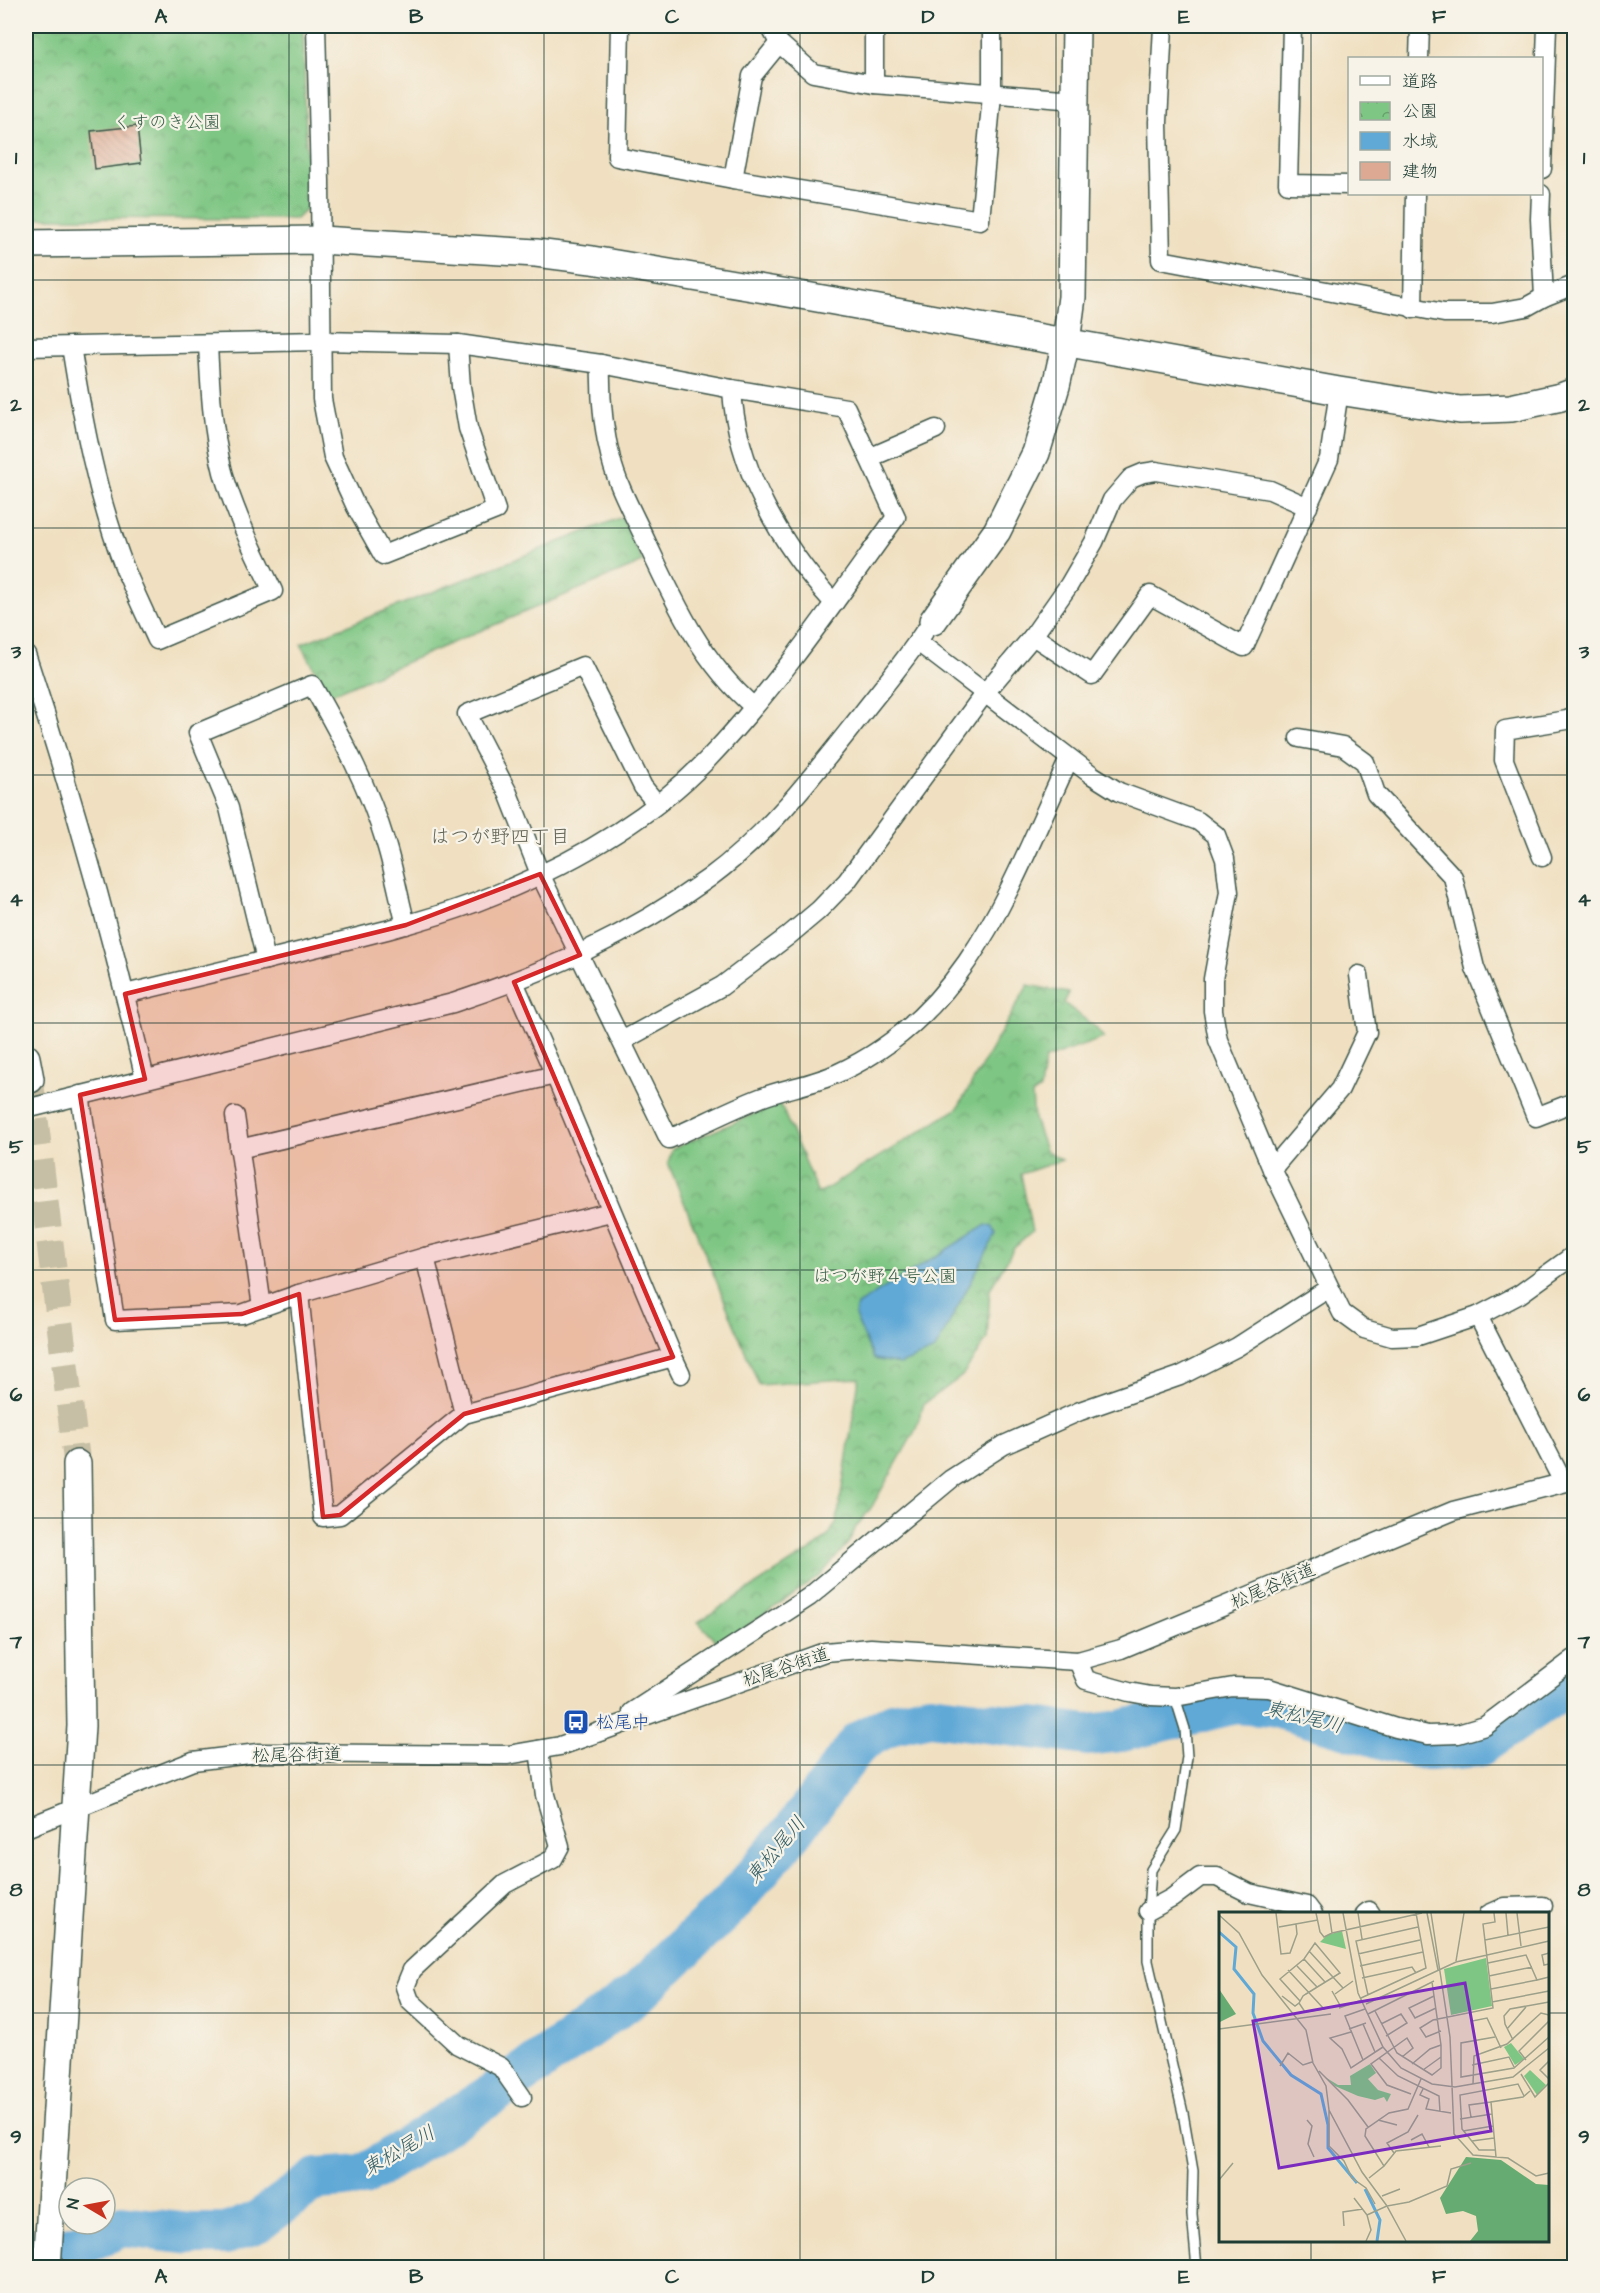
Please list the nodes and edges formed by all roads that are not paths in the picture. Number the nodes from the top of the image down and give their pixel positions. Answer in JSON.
{"nodes":[{"id":1,"x":316,"y":26,"type":"edge"},
{"id":2,"x":620,"y":26,"type":"edge"},
{"id":3,"x":770,"y":26,"type":"edge"},
{"id":4,"x":874,"y":26,"type":"edge"},
{"id":5,"x":992,"y":26,"type":"edge"},
{"id":6,"x":1076,"y":26,"type":"edge"},
{"id":7,"x":1163,"y":26,"type":"edge"},
{"id":8,"x":1292,"y":26,"type":"edge"},
{"id":9,"x":1420,"y":26,"type":"edge"},
{"id":10,"x":1547,"y":26,"type":"edge"},
{"id":11,"x":779,"y":43,"type":"junction"},
{"id":12,"x":1419,"y":57,"type":"edge"},
{"id":13,"x":874,"y":84,"type":"junction"},
{"id":14,"x":992,"y":95,"type":"junction"},
{"id":15,"x":1075,"y":100,"type":"junction"},
{"id":16,"x":1543,"y":140,"type":"edge"},
{"id":17,"x":733,"y":179,"type":"junction"},
{"id":18,"x":1348,"y":185,"type":"edge"},
{"id":19,"x":1415,"y":195,"type":"edge"},
{"id":20,"x":1540,"y":195,"type":"edge"},
{"id":21,"x":320,"y":240,"type":"junction"},
{"id":22,"x":26,"y":244,"type":"edge"},
{"id":23,"x":1575,"y":285,"type":"edge"},
{"id":24,"x":1544,"y":297,"type":"junction"},
{"id":25,"x":1413,"y":309,"type":"junction"},
{"id":26,"x":321,"y":341,"type":"junction"},
{"id":27,"x":1066,"y":342,"type":"junction"},
{"id":28,"x":208,"y":344,"type":"junction"},
{"id":29,"x":458,"y":344,"type":"junction"},
{"id":30,"x":71,"y":346,"type":"junction"},
{"id":31,"x":26,"y":347,"type":"edge"},
{"id":32,"x":601,"y":364,"type":"junction"},
{"id":33,"x":732,"y":389,"type":"junction"},
{"id":34,"x":1339,"y":391,"type":"junction"},
{"id":35,"x":1575,"y":392,"type":"edge"},
{"id":36,"x":936,"y":429,"type":"dead end"},
{"id":37,"x":869,"y":459,"type":"junction"},
{"id":38,"x":1308,"y":507,"type":"junction"},
{"id":39,"x":834,"y":603,"type":"junction"},
{"id":40,"x":925,"y":631,"type":"junction"},
{"id":41,"x":1033,"y":636,"type":"junction"},
{"id":42,"x":26,"y":654,"type":"edge"},
{"id":43,"x":984,"y":694,"type":"junction"},
{"id":44,"x":754,"y":707,"type":"junction"},
{"id":45,"x":1575,"y":717,"type":"edge"},
{"id":46,"x":1299,"y":738,"type":"dead end"},
{"id":47,"x":1069,"y":759,"type":"junction"},
{"id":48,"x":657,"y":804,"type":"junction"},
{"id":49,"x":1542,"y":857,"type":"dead end"},
{"id":50,"x":540,"y":874,"type":"junction"},
{"id":51,"x":406,"y":925,"type":"junction"},
{"id":52,"x":580,"y":955,"type":"junction"},
{"id":53,"x":266,"y":960,"type":"junction"},
{"id":54,"x":1359,"y":975,"type":"dead end"},
{"id":55,"x":514,"y":982,"type":"junction"},
{"id":56,"x":125,"y":994,"type":"junction"},
{"id":57,"x":622,"y":1041,"type":"junction"},
{"id":58,"x":555,"y":1075,"type":"junction"},
{"id":59,"x":145,"y":1078,"type":"junction"},
{"id":60,"x":80,"y":1095,"type":"junction"},
{"id":61,"x":1575,"y":1102,"type":"edge"},
{"id":62,"x":26,"y":1109,"type":"edge"},
{"id":63,"x":235,"y":1116,"type":"dead end"},
{"id":64,"x":239,"y":1149,"type":"junction"},
{"id":65,"x":1272,"y":1169,"type":"junction"},
{"id":66,"x":611,"y":1212,"type":"junction"},
{"id":67,"x":1575,"y":1255,"type":"edge"},
{"id":68,"x":424,"y":1257,"type":"junction"},
{"id":69,"x":1329,"y":1288,"type":"junction"},
{"id":70,"x":299,"y":1294,"type":"junction"},
{"id":71,"x":262,"y":1307,"type":"junction"},
{"id":72,"x":1478,"y":1316,"type":"junction"},
{"id":73,"x":673,"y":1357,"type":"junction"},
{"id":74,"x":681,"y":1374,"type":"dead end"},
{"id":75,"x":464,"y":1414,"type":"junction"},
{"id":76,"x":77,"y":1464,"type":"tunnel mouth"},
{"id":77,"x":1569,"y":1481,"type":"edge"},
{"id":78,"x":1575,"y":1659,"type":"edge"},
{"id":79,"x":1078,"y":1661,"type":"junction"},
{"id":80,"x":1175,"y":1697,"type":"junction"},
{"id":81,"x":608,"y":1728,"type":"junction"},
{"id":82,"x":539,"y":1750,"type":"junction"},
{"id":83,"x":76,"y":1807,"type":"junction"},
{"id":84,"x":26,"y":1828,"type":"edge"},
{"id":85,"x":1543,"y":1906,"type":"dead end"},
{"id":86,"x":1148,"y":1911,"type":"junction"},
{"id":87,"x":1312,"y":1912,"type":"edge"},
{"id":88,"x":1494,"y":1912,"type":"edge"},
{"id":89,"x":522,"y":2097,"type":"dead end"},
{"id":90,"x":47,"y":2268,"type":"edge"},
{"id":91,"x":1197,"y":2268,"type":"edge"}],
"edges":[{"from":1,"to":21,"type":"street"},
{"from":2,"to":17,"type":"street"},
{"from":3,"to":11,"type":"street"},
{"from":4,"to":13,"type":"street"},
{"from":5,"to":14,"type":"street"},
{"from":6,"to":15,"type":"street"},
{"from":7,"to":25,"type":"street"},
{"from":8,"to":18,"type":"street"},
{"from":9,"to":12,"type":"street"},
{"from":10,"to":16,"type":"street"},
{"from":11,"to":13,"type":"street"},
{"from":11,"to":17,"type":"street"},
{"from":13,"to":14,"type":"street"},
{"from":14,"to":15,"type":"street"},
{"from":14,"to":17,"type":"street"},
{"from":15,"to":27,"type":"street"},
{"from":19,"to":25,"type":"street"},
{"from":20,"to":24,"type":"street"},
{"from":21,"to":22,"type":"street"},
{"from":21,"to":26,"type":"street"},
{"from":21,"to":27,"type":"street"},
{"from":23,"to":24,"type":"street"},
{"from":24,"to":25,"type":"street"},
{"from":26,"to":28,"type":"street"},
{"from":26,"to":29,"type":"street"},
{"from":26,"to":29,"type":"street"},
{"from":27,"to":34,"type":"street"},
{"from":27,"to":40,"type":"street"},
{"from":28,"to":30,"type":"street"},
{"from":28,"to":30,"type":"street"},
{"from":29,"to":32,"type":"street"},
{"from":30,"to":31,"type":"street"},
{"from":32,"to":33,"type":"street"},
{"from":32,"to":44,"type":"street"},
{"from":33,"to":37,"type":"street"},
{"from":33,"to":39,"type":"street"},
{"from":34,"to":35,"type":"street"},
{"from":34,"to":38,"type":"street"},
{"from":36,"to":37,"type":"street"},
{"from":37,"to":39,"type":"street"},
{"from":38,"to":41,"type":"street"},
{"from":38,"to":41,"type":"street"},
{"from":39,"to":44,"type":"street"},
{"from":40,"to":43,"type":"street"},
{"from":40,"to":52,"type":"street"},
{"from":41,"to":43,"type":"street"},
{"from":42,"to":56,"type":"street"},
{"from":43,"to":47,"type":"street"},
{"from":43,"to":57,"type":"street"},
{"from":44,"to":48,"type":"street"},
{"from":45,"to":49,"type":"street"},
{"from":46,"to":61,"type":"street"},
{"from":47,"to":57,"type":"street"},
{"from":47,"to":65,"type":"street"},
{"from":48,"to":50,"type":"street"},
{"from":48,"to":50,"type":"street"},
{"from":50,"to":51,"type":"street"},
{"from":50,"to":52,"type":"street"},
{"from":51,"to":53,"type":"street"},
{"from":51,"to":53,"type":"street"},
{"from":52,"to":55,"type":"street"},
{"from":52,"to":57,"type":"street"},
{"from":53,"to":56,"type":"street"},
{"from":54,"to":65,"type":"street"},
{"from":55,"to":58,"type":"street"},
{"from":55,"to":59,"type":"street"},
{"from":56,"to":59,"type":"street"},
{"from":58,"to":64,"type":"street"},
{"from":58,"to":66,"type":"street"},
{"from":59,"to":60,"type":"street"},
{"from":60,"to":62,"type":"street"},
{"from":60,"to":71,"type":"street"},
{"from":63,"to":64,"type":"street"},
{"from":64,"to":71,"type":"street"},
{"from":65,"to":69,"type":"street"},
{"from":66,"to":68,"type":"street"},
{"from":66,"to":73,"type":"street"},
{"from":67,"to":72,"type":"street"},
{"from":68,"to":70,"type":"street"},
{"from":68,"to":75,"type":"street"},
{"from":69,"to":72,"type":"street"},
{"from":69,"to":81,"type":"street"},
{"from":70,"to":71,"type":"street"},
{"from":70,"to":75,"type":"street"},
{"from":72,"to":77,"type":"street"},
{"from":73,"to":74,"type":"street"},
{"from":73,"to":75,"type":"street"},
{"from":76,"to":83,"type":"street"},
{"from":77,"to":79,"type":"street","name":"松尾谷街道"},
{"from":78,"to":80,"type":"street"},
{"from":79,"to":80,"type":"street"},
{"from":79,"to":81,"type":"street","name":"松尾谷街道"},
{"from":80,"to":86,"type":"lane"},
{"from":81,"to":82,"type":"street","name":"松尾谷街道"},
{"from":82,"to":83,"type":"street","name":"松尾谷街道"},
{"from":82,"to":89,"type":"street"},
{"from":83,"to":84,"type":"street","name":"松尾谷街道"},
{"from":83,"to":90,"type":"street"},
{"from":85,"to":88,"type":"street"},
{"from":86,"to":87,"type":"street"},
{"from":86,"to":91,"type":"lane"}]}
